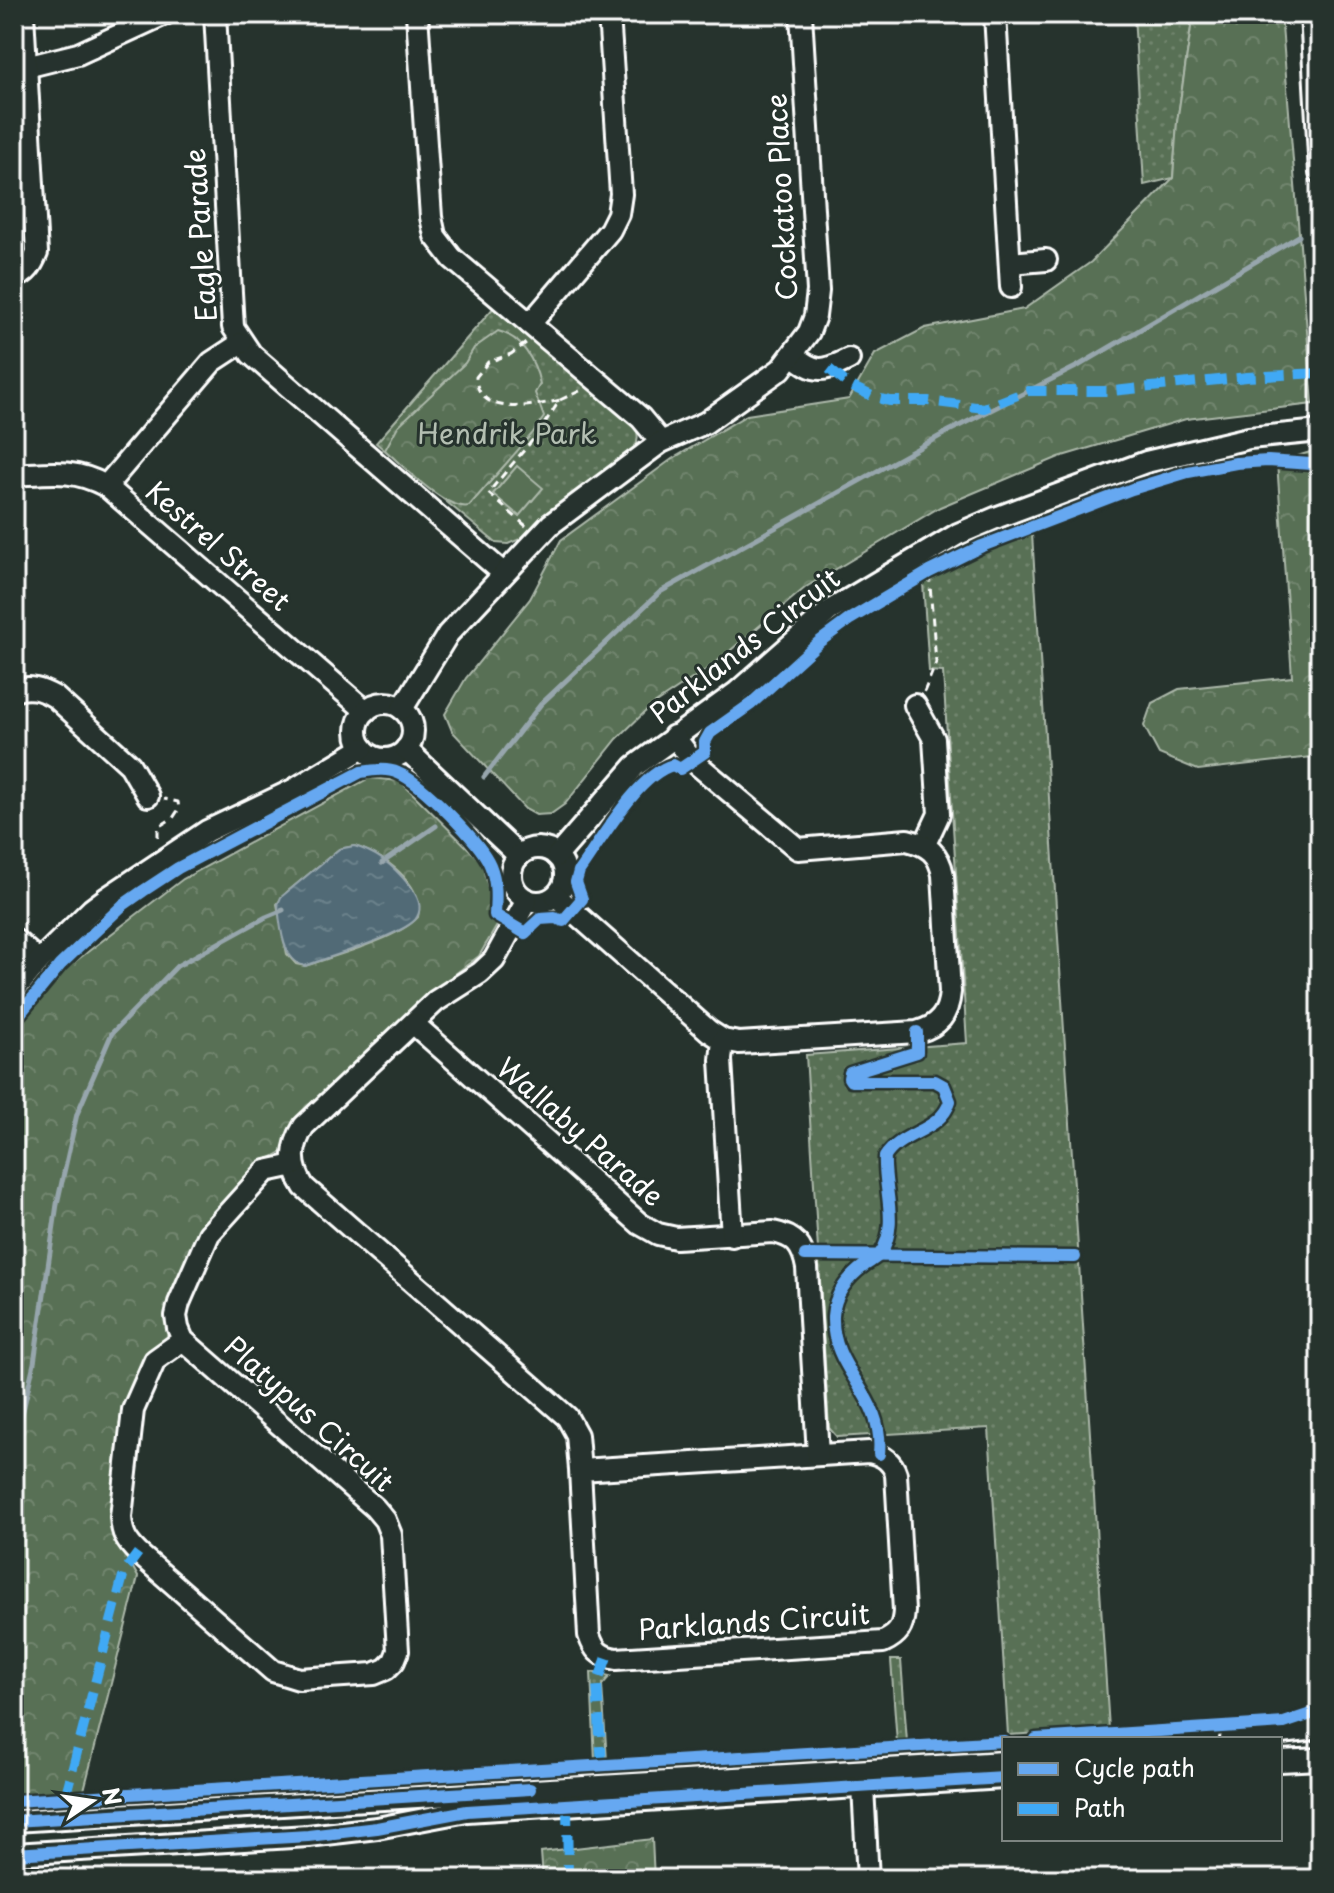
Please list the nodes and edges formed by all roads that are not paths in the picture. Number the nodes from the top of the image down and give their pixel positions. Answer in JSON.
{"nodes":[{"id":1,"x":23,"y":14,"type":"edge"},
{"id":2,"x":165,"y":14,"type":"edge"},
{"id":3,"x":215,"y":14,"type":"edge"},
{"id":4,"x":417,"y":14,"type":"edge"},
{"id":5,"x":609,"y":14,"type":"edge"},
{"id":6,"x":801,"y":14,"type":"edge"},
{"id":7,"x":995,"y":14,"type":"edge"},
{"id":8,"x":1311,"y":14,"type":"edge"},
{"id":9,"x":22,"y":58,"type":"edge"},
{"id":10,"x":1320,"y":173,"type":"edge"},
{"id":11,"x":1046,"y":260,"type":"dead end"},
{"id":12,"x":1010,"y":263,"type":"junction"},
{"id":13,"x":14,"y":278,"type":"edge"},
{"id":14,"x":1011,"y":287,"type":"dead end"},
{"id":15,"x":538,"y":330,"type":"junction"},
{"id":16,"x":241,"y":343,"type":"junction"},
{"id":17,"x":793,"y":355,"type":"junction"},
{"id":18,"x":849,"y":359,"type":"dead end"},
{"id":19,"x":1320,"y":431,"type":"edge"},
{"id":20,"x":661,"y":442,"type":"junction"},
{"id":21,"x":14,"y":475,"type":"edge"},
{"id":22,"x":106,"y":486,"type":"junction"},
{"id":23,"x":503,"y":573,"type":"junction"},
{"id":24,"x":14,"y":691,"type":"edge"},
{"id":25,"x":915,"y":705,"type":"road end"},
{"id":26,"x":402,"y":709,"type":"junction"},
{"id":27,"x":366,"y":711,"type":"junction"},
{"id":28,"x":674,"y":736,"type":"junction"},
{"id":29,"x":363,"y":748,"type":"junction"},
{"id":30,"x":406,"y":749,"type":"junction"},
{"id":31,"x":148,"y":796,"type":"road end"},
{"id":32,"x":925,"y":844,"type":"junction"},
{"id":33,"x":519,"y":856,"type":"junction"},
{"id":34,"x":557,"y":856,"type":"junction"},
{"id":35,"x":556,"y":896,"type":"junction"},
{"id":36,"x":527,"y":900,"type":"junction"},
{"id":37,"x":14,"y":939,"type":"edge"},
{"id":38,"x":39,"y":961,"type":"junction"},
{"id":39,"x":14,"y":991,"type":"edge"},
{"id":40,"x":414,"y":1024,"type":"junction"},
{"id":41,"x":723,"y":1040,"type":"junction"},
{"id":42,"x":294,"y":1165,"type":"junction"},
{"id":43,"x":732,"y":1236,"type":"junction"},
{"id":44,"x":183,"y":1340,"type":"junction"},
{"id":45,"x":818,"y":1455,"type":"junction"},
{"id":46,"x":580,"y":1470,"type":"junction"},
{"id":47,"x":1320,"y":1725,"type":"edge"},
{"id":48,"x":1248,"y":1737,"type":"edge"},
{"id":49,"x":1320,"y":1746,"type":"edge"},
{"id":50,"x":1282,"y":1748,"type":"edge"},
{"id":51,"x":1320,"y":1759,"type":"edge"},
{"id":52,"x":1282,"y":1761,"type":"edge"},
{"id":53,"x":1002,"y":1762,"type":"edge"},
{"id":54,"x":1002,"y":1778,"type":"edge"},
{"id":55,"x":863,"y":1787,"type":"junction"},
{"id":56,"x":14,"y":1821,"type":"edge"},
{"id":57,"x":14,"y":1854,"type":"edge"},
{"id":58,"x":868,"y":1879,"type":"edge"}],
"edges":[{"from":1,"to":9,"type":"street"},
{"from":2,"to":9,"type":"street"},
{"from":3,"to":16,"type":"street","name":"Eagle Parade"},
{"from":4,"to":15,"type":"street"},
{"from":5,"to":15,"type":"street"},
{"from":6,"to":17,"type":"street","name":"Cockatoo Place"},
{"from":7,"to":12,"type":"street"},
{"from":8,"to":10,"type":"street"},
{"from":9,"to":13,"type":"street"},
{"from":11,"to":12,"type":"street"},
{"from":12,"to":14,"type":"street"},
{"from":15,"to":20,"type":"street"},
{"from":16,"to":22,"type":"street"},
{"from":16,"to":23,"type":"street","name":"Eagle Parade"},
{"from":17,"to":18,"type":"street"},
{"from":17,"to":20,"type":"street","name":"Cockatoo Place"},
{"from":19,"to":28,"type":"street","name":"Parklands Circuit"},
{"from":20,"to":23,"type":"street","name":"Cockatoo Place"},
{"from":21,"to":22,"type":"street","name":"Kestrel Street"},
{"from":22,"to":27,"type":"street","name":"Kestrel Street"},
{"from":23,"to":26,"type":"street","name":"Cockatoo Place"},
{"from":24,"to":31,"type":"street"},
{"from":25,"to":32,"type":"street"},
{"from":26,"to":27,"type":"street"},
{"from":26,"to":30,"type":"street"},
{"from":27,"to":29,"type":"street"},
{"from":28,"to":32,"type":"street"},
{"from":28,"to":34,"type":"street","name":"Parklands Circuit"},
{"from":29,"to":30,"type":"street"},
{"from":29,"to":38,"type":"street"},
{"from":30,"to":33,"type":"street"},
{"from":32,"to":41,"type":"street"},
{"from":33,"to":34,"type":"street"},
{"from":33,"to":36,"type":"street"},
{"from":34,"to":35,"type":"street"},
{"from":35,"to":36,"type":"street"},
{"from":35,"to":41,"type":"street"},
{"from":36,"to":40,"type":"street"},
{"from":37,"to":38,"type":"street"},
{"from":38,"to":39,"type":"street"},
{"from":40,"to":42,"type":"street"},
{"from":40,"to":43,"type":"street","name":"Wallaby Parade"},
{"from":41,"to":43,"type":"street"},
{"from":42,"to":44,"type":"street","name":"Platypus Circuit"},
{"from":42,"to":46,"type":"street","name":"Parklands Circuit"},
{"from":43,"to":45,"type":"street","name":"Wallaby Parade"},
{"from":44,"to":44,"type":"street","name":"Platypus Circuit"},
{"from":45,"to":46,"type":"street","name":"Parklands Circuit"},
{"from":45,"to":46,"type":"street","name":"Parklands Circuit"},
{"from":47,"to":48,"type":"street"},
{"from":49,"to":50,"type":"street"},
{"from":51,"to":52,"type":"street"},
{"from":53,"to":56,"type":"street"},
{"from":54,"to":55,"type":"street"},
{"from":55,"to":57,"type":"street"},
{"from":55,"to":58,"type":"street"}]}
